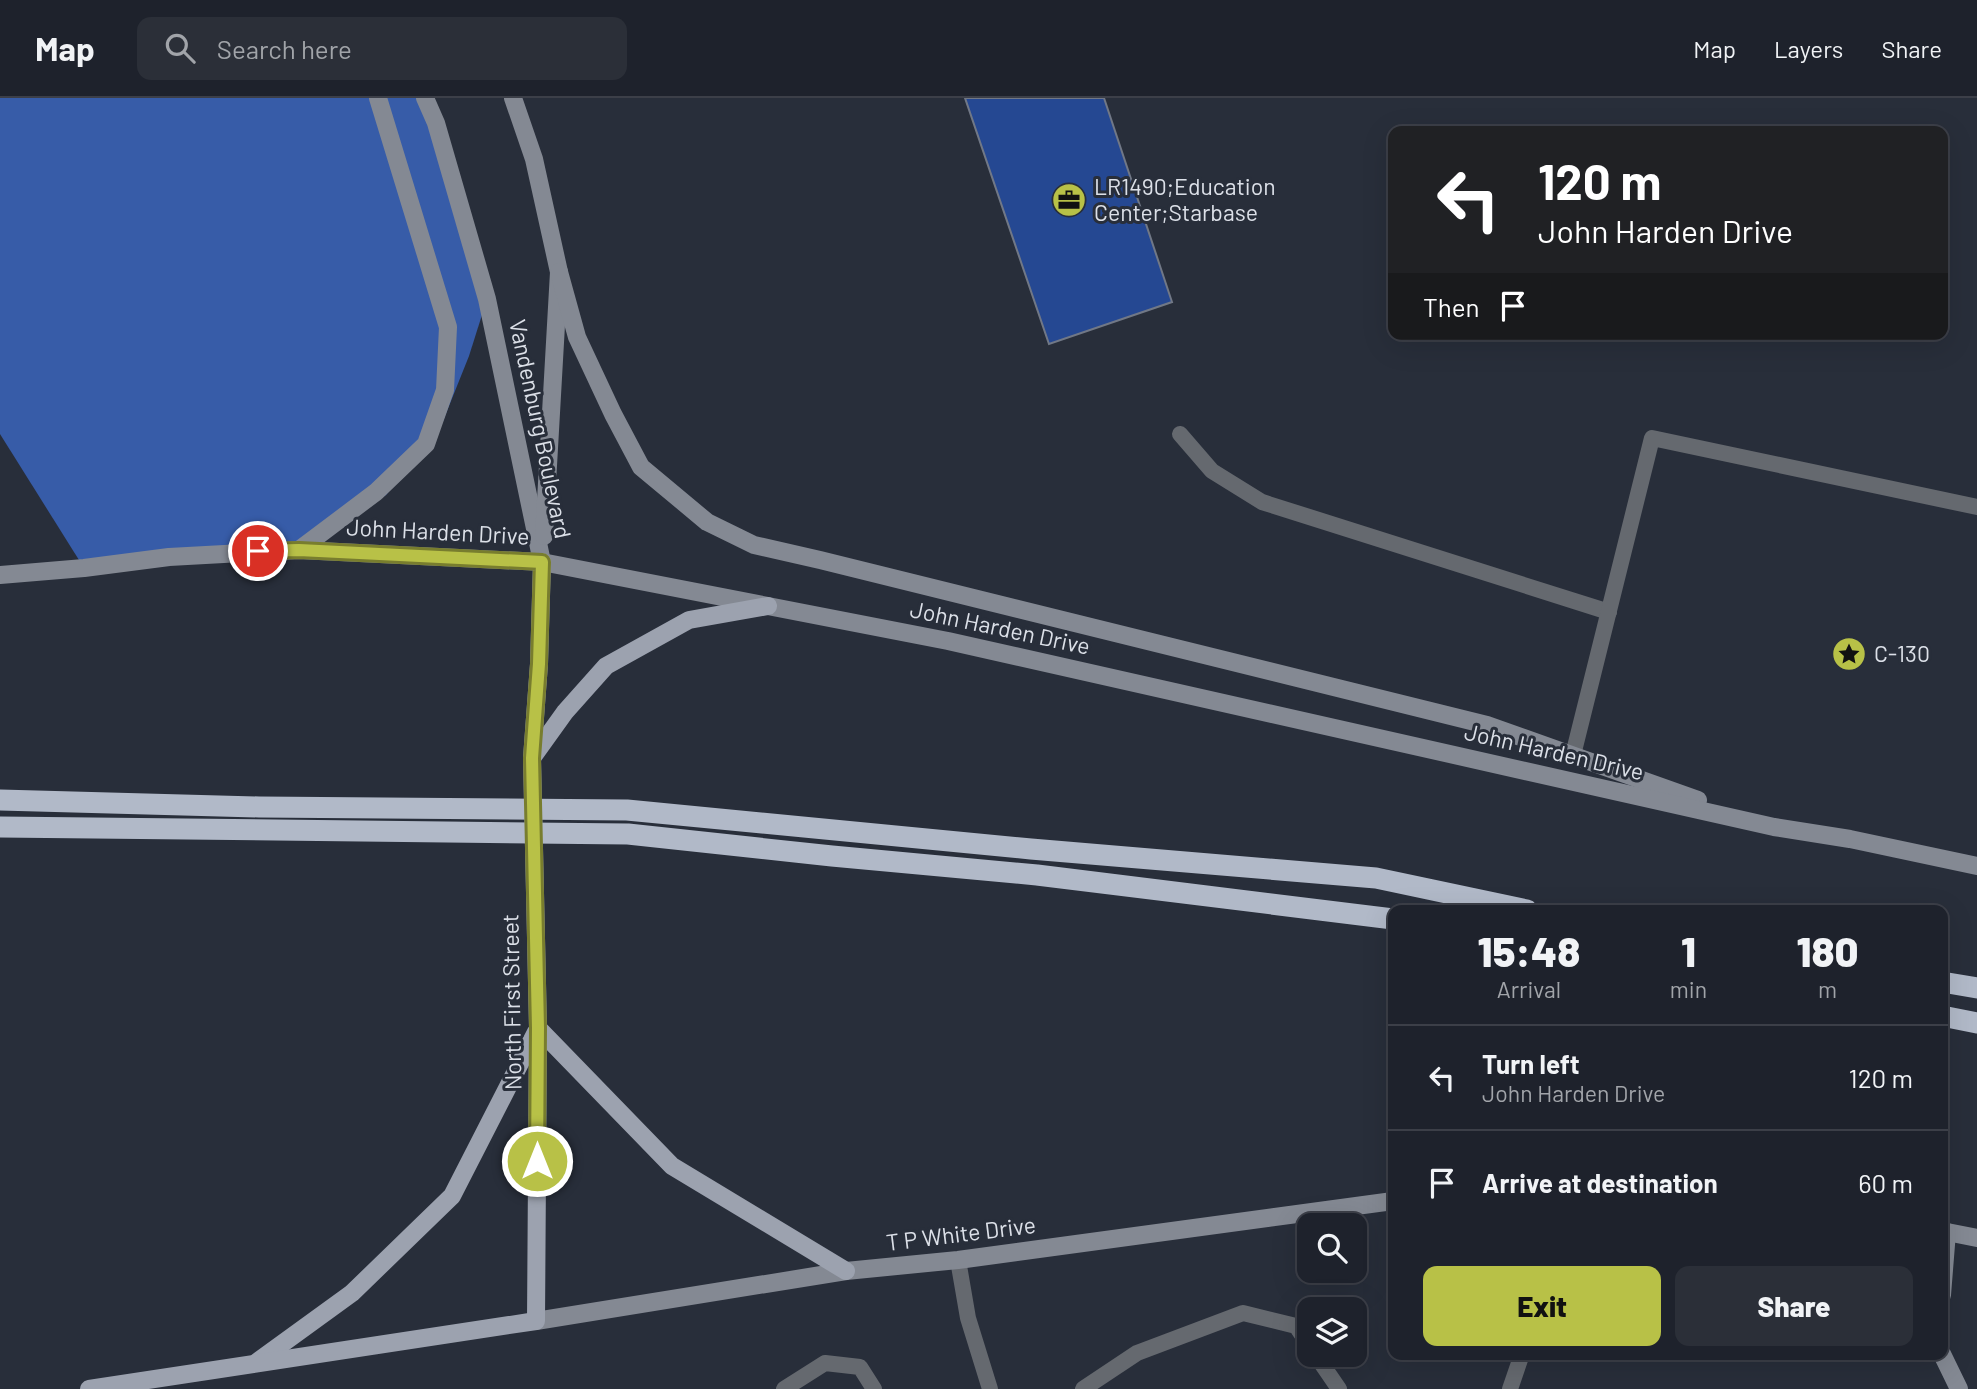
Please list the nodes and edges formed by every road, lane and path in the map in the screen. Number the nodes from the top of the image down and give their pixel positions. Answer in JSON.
{"nodes":[{"id":1,"x":378,"y":98,"type":"edge"},
{"id":2,"x":425,"y":98,"type":"edge"},
{"id":3,"x":513,"y":98,"type":"edge"},
{"id":4,"x":559,"y":272,"type":"junction"},
{"id":5,"x":1180,"y":434,"type":"dead end"},
{"id":6,"x":1977,"y":508,"type":"edge"},
{"id":7,"x":299,"y":550,"type":"junction"},
{"id":8,"x":542,"y":562,"type":"junction"},
{"id":9,"x":0,"y":575,"type":"edge"},
{"id":10,"x":768,"y":606,"type":"junction"},
{"id":11,"x":1609,"y":612,"type":"junction"},
{"id":12,"x":1573,"y":755,"type":"junction"},
{"id":13,"x":532,"y":758,"type":"junction"},
{"id":14,"x":0,"y":800,"type":"edge"},
{"id":15,"x":0,"y":827,"type":"edge"},
{"id":16,"x":1774,"y":827,"type":"junction"},
{"id":17,"x":1977,"y":866,"type":"edge"},
{"id":18,"x":1503,"y":905,"type":"edge"},
{"id":19,"x":1388,"y":918,"type":"edge"},
{"id":20,"x":1948,"y":983,"type":"edge"},
{"id":21,"x":1977,"y":988,"type":"edge"},
{"id":22,"x":1948,"y":1017,"type":"edge"},
{"id":23,"x":1977,"y":1023,"type":"edge"},
{"id":24,"x":538,"y":1028,"type":"junction"},
{"id":25,"x":1388,"y":1202,"type":"edge"},
{"id":26,"x":1948,"y":1232,"type":"edge"},
{"id":27,"x":1977,"y":1238,"type":"edge"},
{"id":28,"x":958,"y":1260,"type":"junction"},
{"id":29,"x":846,"y":1272,"type":"junction"},
{"id":30,"x":536,"y":1321,"type":"junction"},
{"id":31,"x":1297,"y":1327,"type":"edge"},
{"id":32,"x":1520,"y":1360,"type":"edge"},
{"id":33,"x":1945,"y":1360,"type":"edge"},
{"id":34,"x":254,"y":1364,"type":"junction"},
{"id":35,"x":1324,"y":1367,"type":"edge"},
{"id":36,"x":89,"y":1389,"type":"edge"},
{"id":37,"x":784,"y":1389,"type":"edge"},
{"id":38,"x":874,"y":1389,"type":"edge"},
{"id":39,"x":990,"y":1389,"type":"edge"},
{"id":40,"x":1083,"y":1389,"type":"edge"},
{"id":41,"x":1339,"y":1389,"type":"edge"},
{"id":42,"x":1510,"y":1389,"type":"edge"},
{"id":43,"x":1959,"y":1389,"type":"edge"}],
"edges":[{"from":1,"to":7,"type":"main road"},
{"from":2,"to":8,"type":"main road","name":"Vandenburg Boulevard"},
{"from":3,"to":4,"type":"main road","name":"Vandenburg Boulevard"},
{"from":4,"to":8,"type":"main road","name":"Vandenburg Boulevard"},
{"from":4,"to":12,"type":"main road"},
{"from":5,"to":11,"type":"lane"},
{"from":6,"to":11,"type":"lane"},
{"from":7,"to":8,"type":"main road","name":"John Harden Drive"},
{"from":7,"to":9,"type":"main road","name":"John Harden Drive"},
{"from":8,"to":10,"type":"main road","name":"John Harden Drive"},
{"from":8,"to":13,"type":"main road","name":"North First Street"},
{"from":10,"to":13,"type":"main road"},
{"from":10,"to":16,"type":"main road","name":"John Harden Drive"},
{"from":11,"to":12,"type":"lane"},
{"from":12,"to":16,"type":"main road"},
{"from":13,"to":24,"type":"main road","name":"North First Street"},
{"from":14,"to":18,"type":"highway"},
{"from":15,"to":19,"type":"highway"},
{"from":16,"to":17,"type":"main road","name":"John Harden Drive"},
{"from":20,"to":21,"type":"highway"},
{"from":22,"to":23,"type":"highway"},
{"from":24,"to":29,"type":"main road"},
{"from":24,"to":30,"type":"main road","name":"North First Street"},
{"from":24,"to":34,"type":"main road"},
{"from":25,"to":28,"type":"main road","name":"T P White Drive"},
{"from":26,"to":27,"type":"main road"},
{"from":28,"to":29,"type":"main road","name":"T P White Drive"},
{"from":28,"to":39,"type":"lane"},
{"from":29,"to":30,"type":"main road","name":"T P White Drive"},
{"from":30,"to":34,"type":"main road"},
{"from":31,"to":40,"type":"lane"},
{"from":32,"to":42,"type":"lane"},
{"from":33,"to":43,"type":"main road"},
{"from":34,"to":36,"type":"main road"},
{"from":35,"to":41,"type":"lane"},
{"from":37,"to":38,"type":"lane"}]}
